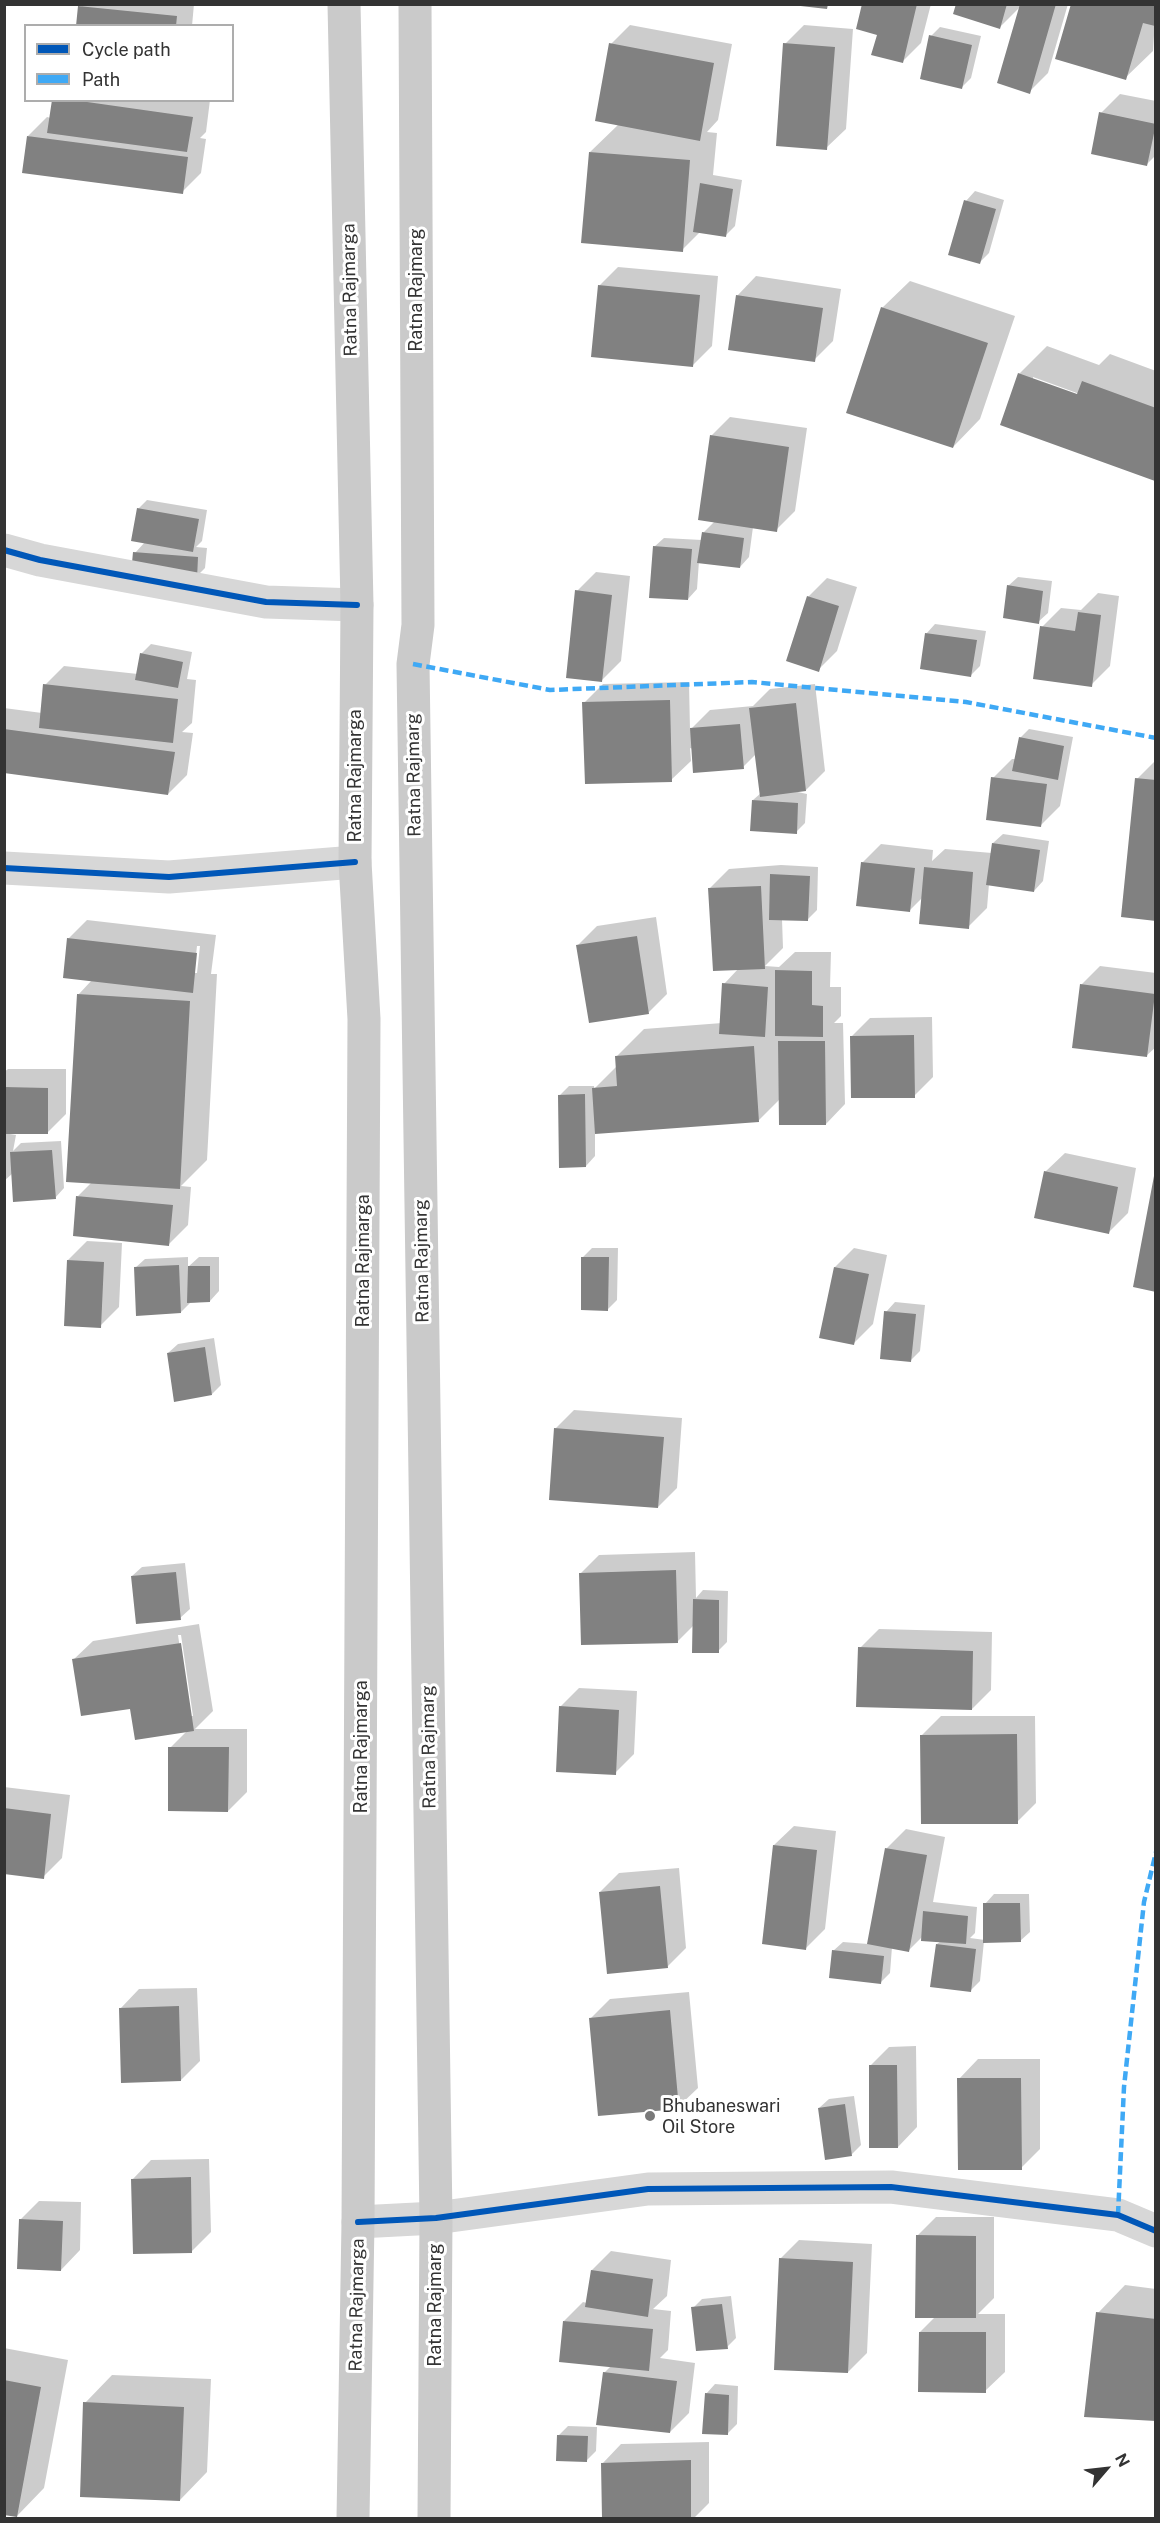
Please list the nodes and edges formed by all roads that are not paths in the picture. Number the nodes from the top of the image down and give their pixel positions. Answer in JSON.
{"nodes":[{"id":1,"x":344,"y":4,"type":"edge"},
{"id":2,"x":415,"y":4,"type":"edge"},
{"id":3,"x":4,"y":550,"type":"edge"},
{"id":4,"x":357,"y":605,"type":"junction"},
{"id":5,"x":355,"y":862,"type":"junction"},
{"id":6,"x":4,"y":868,"type":"edge"},
{"id":7,"x":436,"y":2218,"type":"junction"},
{"id":8,"x":358,"y":2222,"type":"junction"},
{"id":9,"x":1155,"y":2231,"type":"edge"},
{"id":10,"x":353,"y":2518,"type":"edge"},
{"id":11,"x":434,"y":2518,"type":"edge"}],
"edges":[{"from":1,"to":4,"type":"main road","name":"Ratna Rajmarga"},
{"from":2,"to":7,"type":"main road","name":"Ratna Rajmarg"},
{"from":3,"to":4,"type":"street"},
{"from":4,"to":5,"type":"main road","name":"Ratna Rajmarga"},
{"from":5,"to":6,"type":"street"},
{"from":5,"to":8,"type":"main road","name":"Ratna Rajmarga"},
{"from":7,"to":8,"type":"street"},
{"from":7,"to":9,"type":"street"},
{"from":7,"to":11,"type":"main road","name":"Ratna Rajmarg"},
{"from":8,"to":10,"type":"main road","name":"Ratna Rajmarga"}]}
